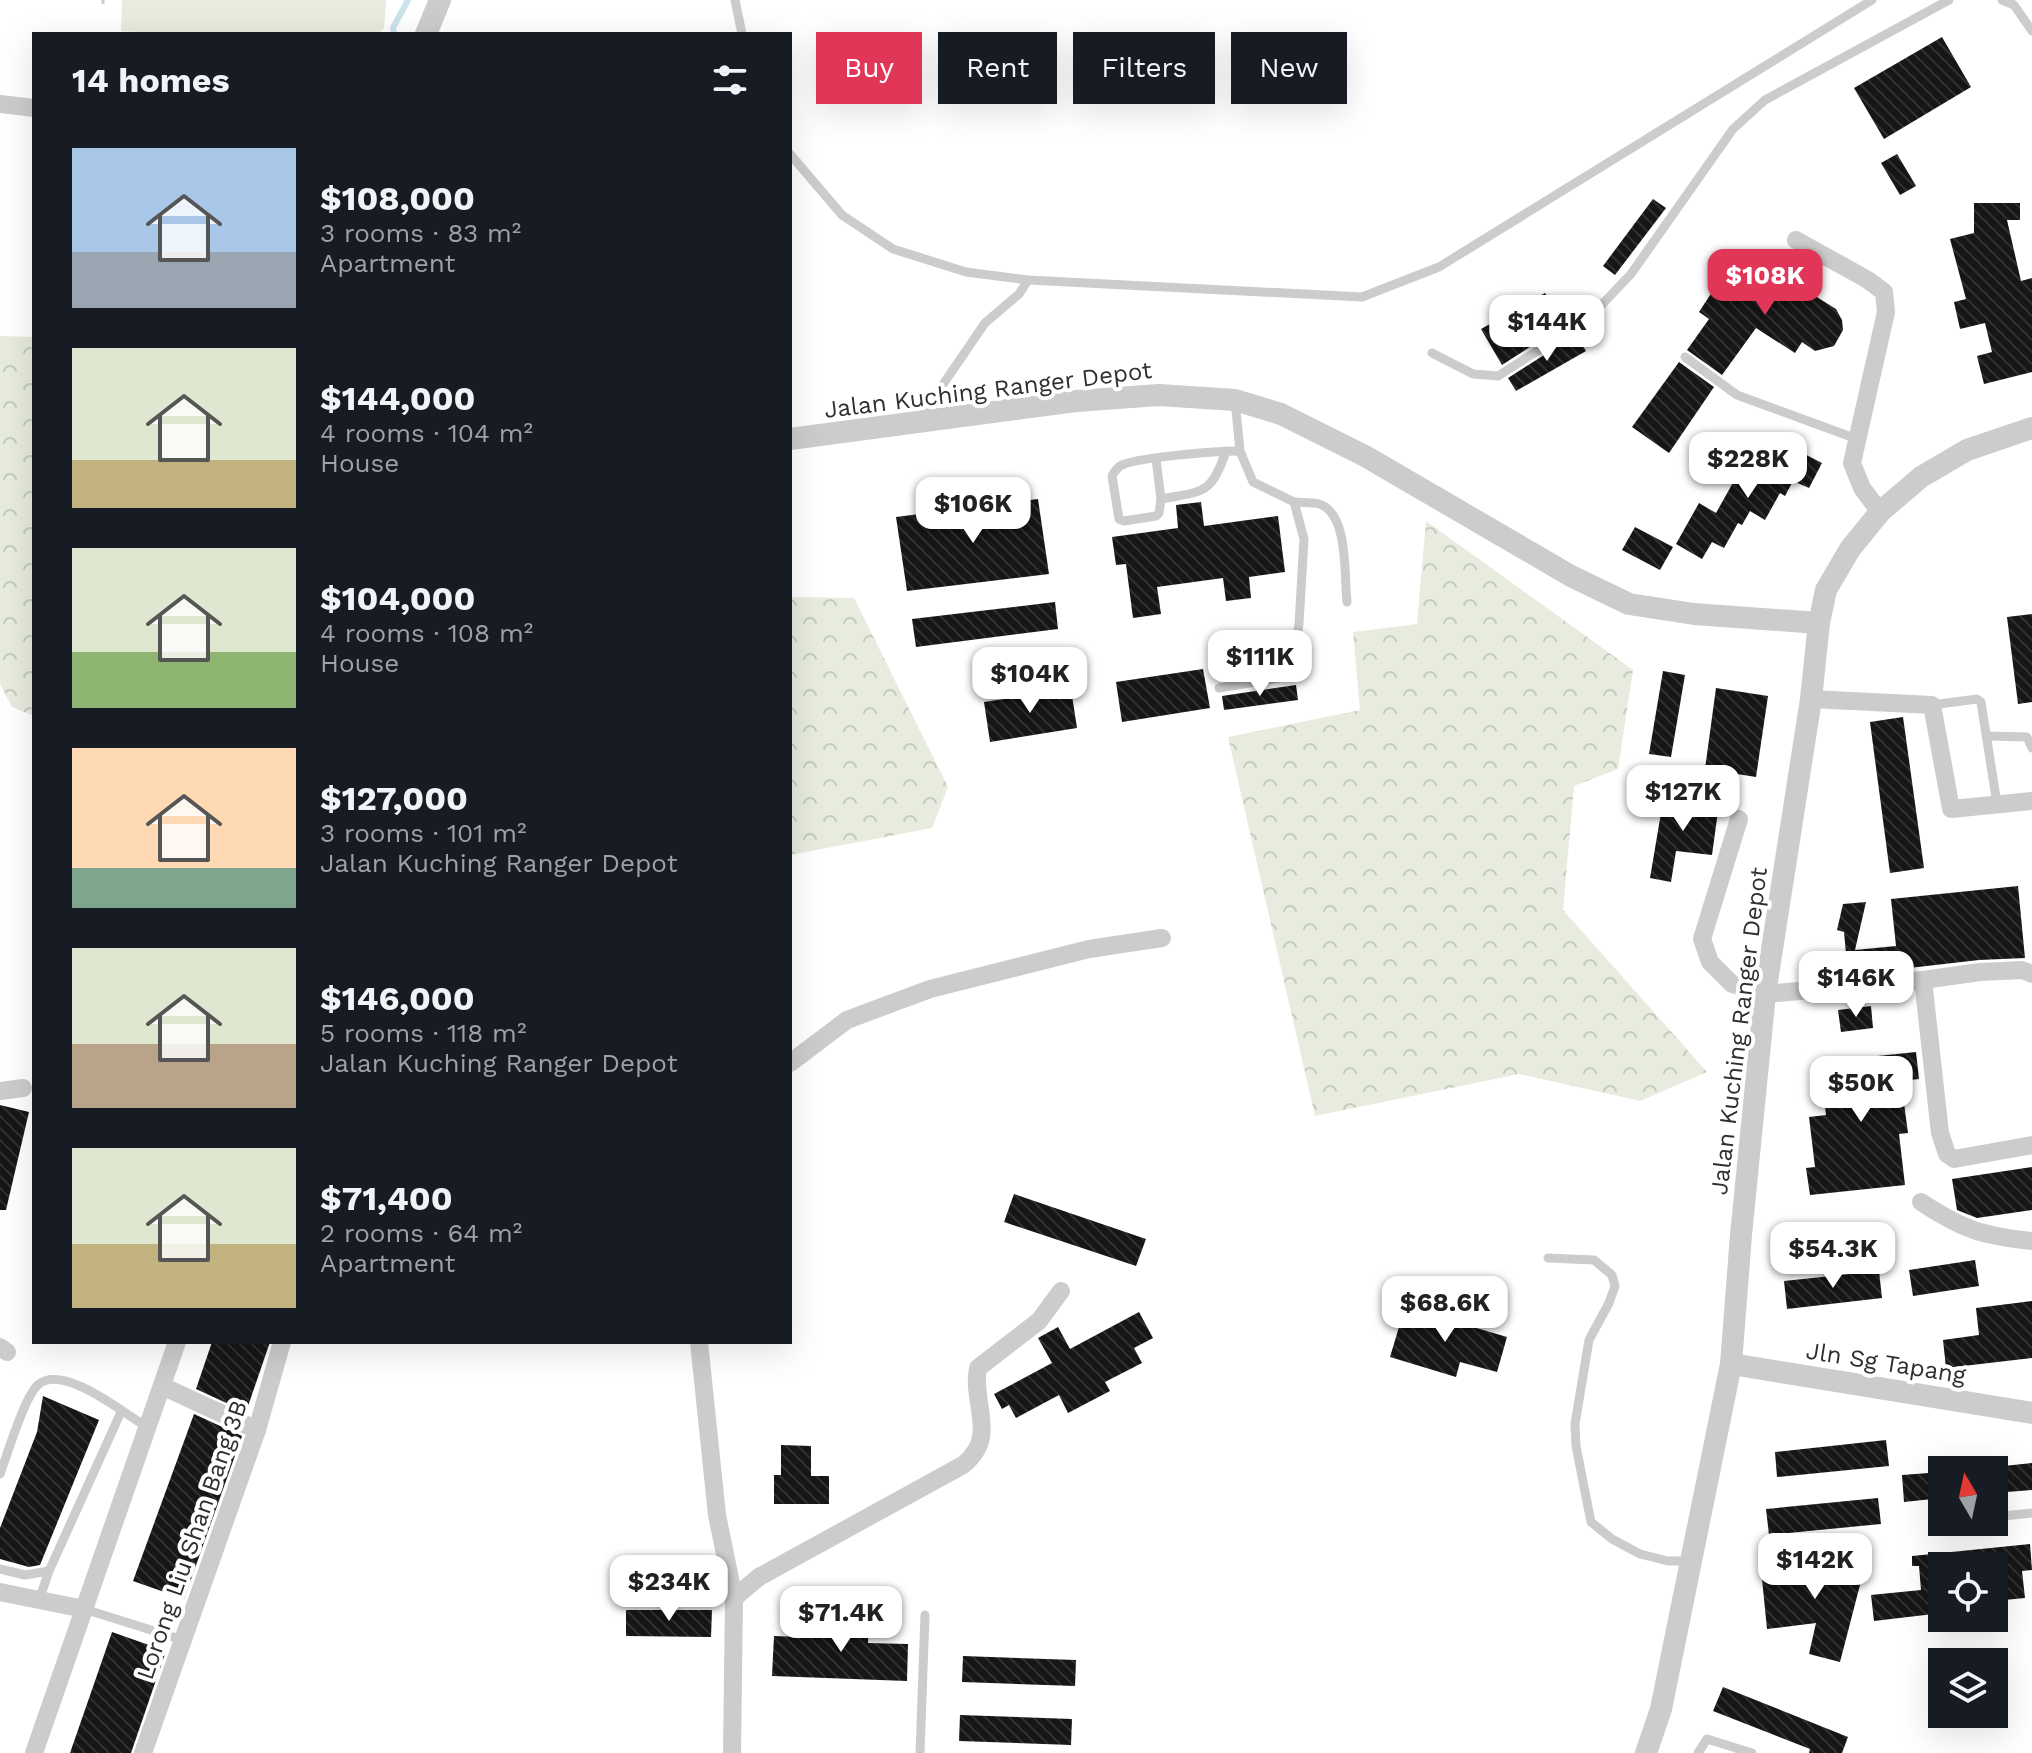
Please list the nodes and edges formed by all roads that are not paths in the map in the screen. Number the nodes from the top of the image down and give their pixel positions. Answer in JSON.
{"nodes":[{"id":1,"x":440,"y":0,"type":"edge"},
{"id":2,"x":735,"y":0,"type":"edge"},
{"id":3,"x":1872,"y":0,"type":"edge"},
{"id":4,"x":1949,"y":0,"type":"edge"},
{"id":5,"x":2002,"y":0,"type":"edge"},
{"id":6,"x":2032,"y":31,"type":"edge"},
{"id":7,"x":427,"y":32,"type":"edge"},
{"id":8,"x":742,"y":32,"type":"edge"},
{"id":9,"x":0,"y":104,"type":"edge"},
{"id":10,"x":32,"y":108,"type":"edge"},
{"id":11,"x":792,"y":156,"type":"edge"},
{"id":12,"x":1796,"y":240,"type":"dead end"},
{"id":13,"x":1028,"y":280,"type":"junction"},
{"id":14,"x":1432,"y":353,"type":"dead end"},
{"id":15,"x":1685,"y":357,"type":"dead end"},
{"id":16,"x":1235,"y":400,"type":"junction"},
{"id":17,"x":916,"y":422,"type":"junction"},
{"id":18,"x":2032,"y":428,"type":"edge"},
{"id":19,"x":792,"y":439,"type":"edge"},
{"id":20,"x":1857,"y":439,"type":"junction"},
{"id":21,"x":1226,"y":451,"type":"junction"},
{"id":22,"x":1240,"y":451,"type":"junction"},
{"id":23,"x":1156,"y":459,"type":"junction"},
{"id":24,"x":1161,"y":499,"type":"junction"},
{"id":25,"x":1294,"y":502,"type":"junction"},
{"id":26,"x":1880,"y":512,"type":"junction"},
{"id":27,"x":1347,"y":602,"type":"dead end"},
{"id":28,"x":1819,"y":623,"type":"junction"},
{"id":29,"x":1219,"y":688,"type":"dead end"},
{"id":30,"x":1811,"y":699,"type":"junction"},
{"id":31,"x":1932,"y":705,"type":"junction"},
{"id":32,"x":1988,"y":736,"type":"junction"},
{"id":33,"x":2032,"y":748,"type":"edge"},
{"id":34,"x":2032,"y":801,"type":"edge"},
{"id":35,"x":1997,"y":804,"type":"junction"},
{"id":36,"x":1739,"y":819,"type":"dead end"},
{"id":37,"x":1162,"y":938,"type":"dead end"},
{"id":38,"x":2032,"y":974,"type":"edge"},
{"id":39,"x":1923,"y":980,"type":"junction"},
{"id":40,"x":1765,"y":994,"type":"junction"},
{"id":41,"x":792,"y":1061,"type":"edge"},
{"id":42,"x":23,"y":1088,"type":"dead end"},
{"id":43,"x":0,"y":1091,"type":"edge"},
{"id":44,"x":2032,"y":1145,"type":"edge"},
{"id":45,"x":1921,"y":1202,"type":"dead end"},
{"id":46,"x":2032,"y":1241,"type":"edge"},
{"id":47,"x":1548,"y":1258,"type":"dead end"},
{"id":48,"x":1061,"y":1291,"type":"dead end"},
{"id":49,"x":176,"y":1344,"type":"edge"},
{"id":50,"x":281,"y":1344,"type":"edge"},
{"id":51,"x":699,"y":1344,"type":"edge"},
{"id":52,"x":1731,"y":1364,"type":"junction"},
{"id":53,"x":162,"y":1386,"type":"junction"},
{"id":54,"x":121,"y":1412,"type":"junction"},
{"id":55,"x":2032,"y":1413,"type":"edge"},
{"id":56,"x":148,"y":1428,"type":"junction"},
{"id":57,"x":257,"y":1430,"type":"junction"},
{"id":58,"x":0,"y":1474,"type":"edge"},
{"id":59,"x":2032,"y":1513,"type":"edge"},
{"id":60,"x":2008,"y":1516,"type":"edge"},
{"id":61,"x":1693,"y":1561,"type":"junction"},
{"id":62,"x":0,"y":1569,"type":"edge"},
{"id":63,"x":49,"y":1571,"type":"junction"},
{"id":64,"x":0,"y":1592,"type":"edge"},
{"id":65,"x":734,"y":1598,"type":"junction"},
{"id":66,"x":39,"y":1600,"type":"junction"},
{"id":67,"x":84,"y":1609,"type":"junction"},
{"id":68,"x":925,"y":1615,"type":"dead end"},
{"id":69,"x":183,"y":1640,"type":"junction"},
{"id":70,"x":34,"y":1753,"type":"edge"},
{"id":71,"x":143,"y":1753,"type":"edge"},
{"id":72,"x":732,"y":1753,"type":"edge"},
{"id":73,"x":920,"y":1753,"type":"edge"},
{"id":74,"x":1646,"y":1753,"type":"edge"},
{"id":75,"x":1698,"y":1753,"type":"edge"},
{"id":76,"x":1752,"y":1753,"type":"edge"}],
"edges":[{"from":1,"to":7,"type":"street"},
{"from":2,"to":8,"type":"lane"},
{"from":3,"to":13,"type":"lane"},
{"from":4,"to":14,"type":"lane"},
{"from":5,"to":6,"type":"lane"},
{"from":9,"to":10,"type":"street"},
{"from":11,"to":13,"type":"lane"},
{"from":12,"to":20,"type":"street"},
{"from":13,"to":17,"type":"lane"},
{"from":15,"to":20,"type":"lane"},
{"from":16,"to":17,"type":"street","name":"Jalan Kuching Ranger Depot"},
{"from":16,"to":22,"type":"lane"},
{"from":16,"to":28,"type":"street","name":"Jalan Kuching Ranger Depot"},
{"from":17,"to":19,"type":"street","name":"Jalan Kuching Ranger Depot"},
{"from":18,"to":26,"type":"street"},
{"from":20,"to":26,"type":"street"},
{"from":21,"to":22,"type":"lane"},
{"from":21,"to":23,"type":"lane"},
{"from":21,"to":24,"type":"lane"},
{"from":22,"to":25,"type":"lane"},
{"from":23,"to":24,"type":"lane"},
{"from":23,"to":24,"type":"lane"},
{"from":25,"to":27,"type":"lane"},
{"from":25,"to":29,"type":"lane"},
{"from":26,"to":28,"type":"street"},
{"from":28,"to":30,"type":"street","name":"Jalan Kuching Ranger Depot"},
{"from":30,"to":31,"type":"street"},
{"from":30,"to":40,"type":"street","name":"Jalan Kuching Ranger Depot"},
{"from":31,"to":32,"type":"lane"},
{"from":31,"to":35,"type":"street"},
{"from":32,"to":33,"type":"lane"},
{"from":32,"to":35,"type":"lane"},
{"from":34,"to":35,"type":"street"},
{"from":36,"to":40,"type":"street"},
{"from":37,"to":41,"type":"street"},
{"from":38,"to":39,"type":"street"},
{"from":39,"to":40,"type":"street"},
{"from":39,"to":44,"type":"street"},
{"from":40,"to":52,"type":"street","name":"Jalan Kuching Ranger Depot"},
{"from":42,"to":43,"type":"street"},
{"from":45,"to":46,"type":"street"},
{"from":47,"to":61,"type":"lane"},
{"from":48,"to":65,"type":"street"},
{"from":49,"to":53,"type":"street"},
{"from":50,"to":57,"type":"street","name":"Lorong Liu Shan Bang 3B"},
{"from":51,"to":65,"type":"street"},
{"from":52,"to":55,"type":"street","name":"Jln Sg Tapang"},
{"from":52,"to":61,"type":"street","name":"Jalan Kuching Ranger Depot"},
{"from":53,"to":56,"type":"street"},
{"from":53,"to":57,"type":"street"},
{"from":54,"to":56,"type":"lane"},
{"from":54,"to":58,"type":"lane"},
{"from":54,"to":63,"type":"lane"},
{"from":56,"to":67,"type":"street"},
{"from":57,"to":69,"type":"street","name":"Lorong Liu Shan Bang 3B"},
{"from":59,"to":60,"type":"lane"},
{"from":61,"to":74,"type":"street","name":"Jalan Kuching Ranger Depot"},
{"from":62,"to":63,"type":"lane"},
{"from":63,"to":66,"type":"lane"},
{"from":64,"to":66,"type":"street"},
{"from":65,"to":72,"type":"street"},
{"from":66,"to":67,"type":"street"},
{"from":67,"to":69,"type":"lane"},
{"from":67,"to":70,"type":"street"},
{"from":68,"to":73,"type":"lane"},
{"from":69,"to":71,"type":"street","name":"Lorong Liu Shan Bang 3B"},
{"from":75,"to":76,"type":"lane"}]}
